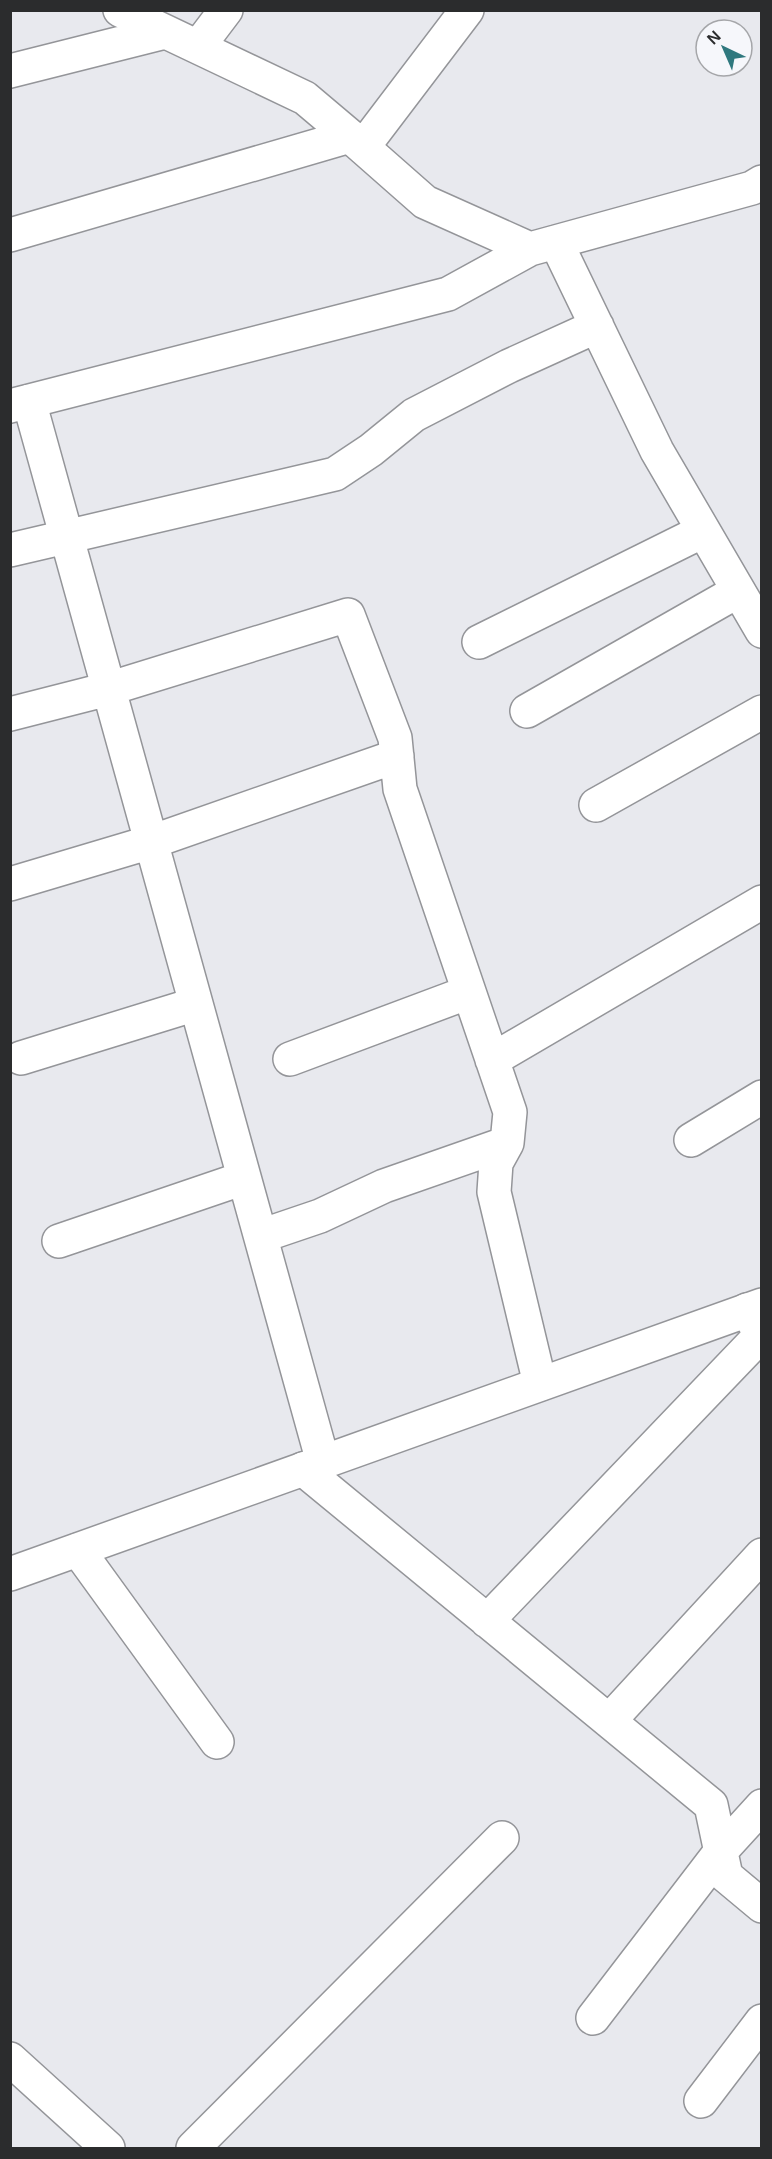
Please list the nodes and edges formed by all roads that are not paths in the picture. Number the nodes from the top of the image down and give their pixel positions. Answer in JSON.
{"nodes":[{"id":1,"x":120,"y":10,"type":"edge"},
{"id":2,"x":226,"y":10,"type":"edge"},
{"id":3,"x":467,"y":10,"type":"edge"},
{"id":4,"x":165,"y":32,"type":"junction"},
{"id":5,"x":198,"y":47,"type":"junction"},
{"id":6,"x":10,"y":71,"type":"edge"},
{"id":7,"x":356,"y":142,"type":"junction"},
{"id":8,"x":762,"y":182,"type":"edge"},
{"id":9,"x":10,"y":235,"type":"edge"},
{"id":10,"x":543,"y":246,"type":"junction"},
{"id":11,"x":597,"y":326,"type":"junction"},
{"id":12,"x":20,"y":404,"type":"edge"},
{"id":13,"x":703,"y":531,"type":"junction"},
{"id":14,"x":66,"y":536,"type":"junction"},
{"id":15,"x":10,"y":550,"type":"edge"},
{"id":16,"x":738,"y":591,"type":"junction"},
{"id":17,"x":762,"y":631,"type":"edge"},
{"id":18,"x":479,"y":642,"type":"dead end"},
{"id":19,"x":108,"y":689,"type":"junction"},
{"id":20,"x":527,"y":711,"type":"dead end"},
{"id":21,"x":762,"y":712,"type":"edge"},
{"id":22,"x":10,"y":714,"type":"edge"},
{"id":23,"x":397,"y":756,"type":"junction"},
{"id":24,"x":596,"y":805,"type":"dead end"},
{"id":25,"x":151,"y":842,"type":"junction"},
{"id":26,"x":10,"y":884,"type":"edge"},
{"id":27,"x":762,"y":902,"type":"edge"},
{"id":28,"x":470,"y":992,"type":"junction"},
{"id":29,"x":196,"y":1004,"type":"junction"},
{"id":30,"x":21,"y":1058,"type":"dead end"},
{"id":31,"x":290,"y":1059,"type":"dead end"},
{"id":32,"x":492,"y":1059,"type":"junction"},
{"id":33,"x":762,"y":1097,"type":"edge"},
{"id":34,"x":691,"y":1140,"type":"dead end"},
{"id":35,"x":507,"y":1143,"type":"junction"},
{"id":36,"x":244,"y":1178,"type":"junction"},
{"id":37,"x":261,"y":1236,"type":"junction"},
{"id":38,"x":59,"y":1241,"type":"dead end"},
{"id":39,"x":754,"y":1307,"type":"edge"},
{"id":40,"x":540,"y":1384,"type":"junction"},
{"id":41,"x":313,"y":1466,"type":"junction"},
{"id":42,"x":78,"y":1550,"type":"junction"},
{"id":43,"x":762,"y":1555,"type":"edge"},
{"id":44,"x":10,"y":1574,"type":"edge"},
{"id":45,"x":487,"y":1621,"type":"junction"},
{"id":46,"x":609,"y":1721,"type":"junction"},
{"id":47,"x":217,"y":1742,"type":"dead end"},
{"id":48,"x":762,"y":1806,"type":"edge"},
{"id":49,"x":502,"y":1838,"type":"dead end"},
{"id":50,"x":722,"y":1851,"type":"junction"},
{"id":51,"x":762,"y":1906,"type":"edge"},
{"id":52,"x":593,"y":2018,"type":"dead end"},
{"id":53,"x":762,"y":2021,"type":"edge"},
{"id":54,"x":10,"y":2059,"type":"edge"},
{"id":55,"x":701,"y":2101,"type":"dead end"},
{"id":56,"x":108,"y":2148,"type":"edge"},
{"id":57,"x":193,"y":2148,"type":"edge"}],
"edges":[{"from":1,"to":4,"type":"street"},
{"from":2,"to":5,"type":"street"},
{"from":3,"to":7,"type":"street"},
{"from":4,"to":5,"type":"street"},
{"from":4,"to":6,"type":"street"},
{"from":5,"to":7,"type":"street"},
{"from":7,"to":9,"type":"street"},
{"from":7,"to":10,"type":"street"},
{"from":8,"to":10,"type":"street"},
{"from":10,"to":11,"type":"street"},
{"from":10,"to":12,"type":"street"},
{"from":11,"to":13,"type":"street"},
{"from":11,"to":14,"type":"street"},
{"from":12,"to":14,"type":"street"},
{"from":13,"to":16,"type":"street"},
{"from":13,"to":18,"type":"street"},
{"from":14,"to":15,"type":"street"},
{"from":14,"to":19,"type":"street"},
{"from":16,"to":17,"type":"street"},
{"from":16,"to":20,"type":"street"},
{"from":19,"to":22,"type":"street"},
{"from":19,"to":23,"type":"street"},
{"from":19,"to":25,"type":"street"},
{"from":21,"to":24,"type":"street"},
{"from":23,"to":25,"type":"street"},
{"from":23,"to":28,"type":"street"},
{"from":25,"to":26,"type":"street"},
{"from":25,"to":29,"type":"street"},
{"from":27,"to":32,"type":"street"},
{"from":28,"to":31,"type":"street"},
{"from":28,"to":32,"type":"street"},
{"from":29,"to":30,"type":"street"},
{"from":29,"to":36,"type":"street"},
{"from":32,"to":35,"type":"street"},
{"from":33,"to":34,"type":"street"},
{"from":35,"to":37,"type":"street"},
{"from":35,"to":40,"type":"street"},
{"from":36,"to":37,"type":"street"},
{"from":36,"to":38,"type":"street"},
{"from":37,"to":41,"type":"street"},
{"from":39,"to":40,"type":"street"},
{"from":39,"to":45,"type":"street"},
{"from":40,"to":41,"type":"street"},
{"from":41,"to":42,"type":"street"},
{"from":41,"to":45,"type":"street"},
{"from":42,"to":44,"type":"street"},
{"from":42,"to":47,"type":"street"},
{"from":43,"to":46,"type":"street"},
{"from":45,"to":46,"type":"street"},
{"from":46,"to":50,"type":"street"},
{"from":48,"to":50,"type":"street"},
{"from":49,"to":57,"type":"street"},
{"from":50,"to":51,"type":"street"},
{"from":50,"to":52,"type":"street"},
{"from":53,"to":55,"type":"street"},
{"from":54,"to":56,"type":"street"}]}
